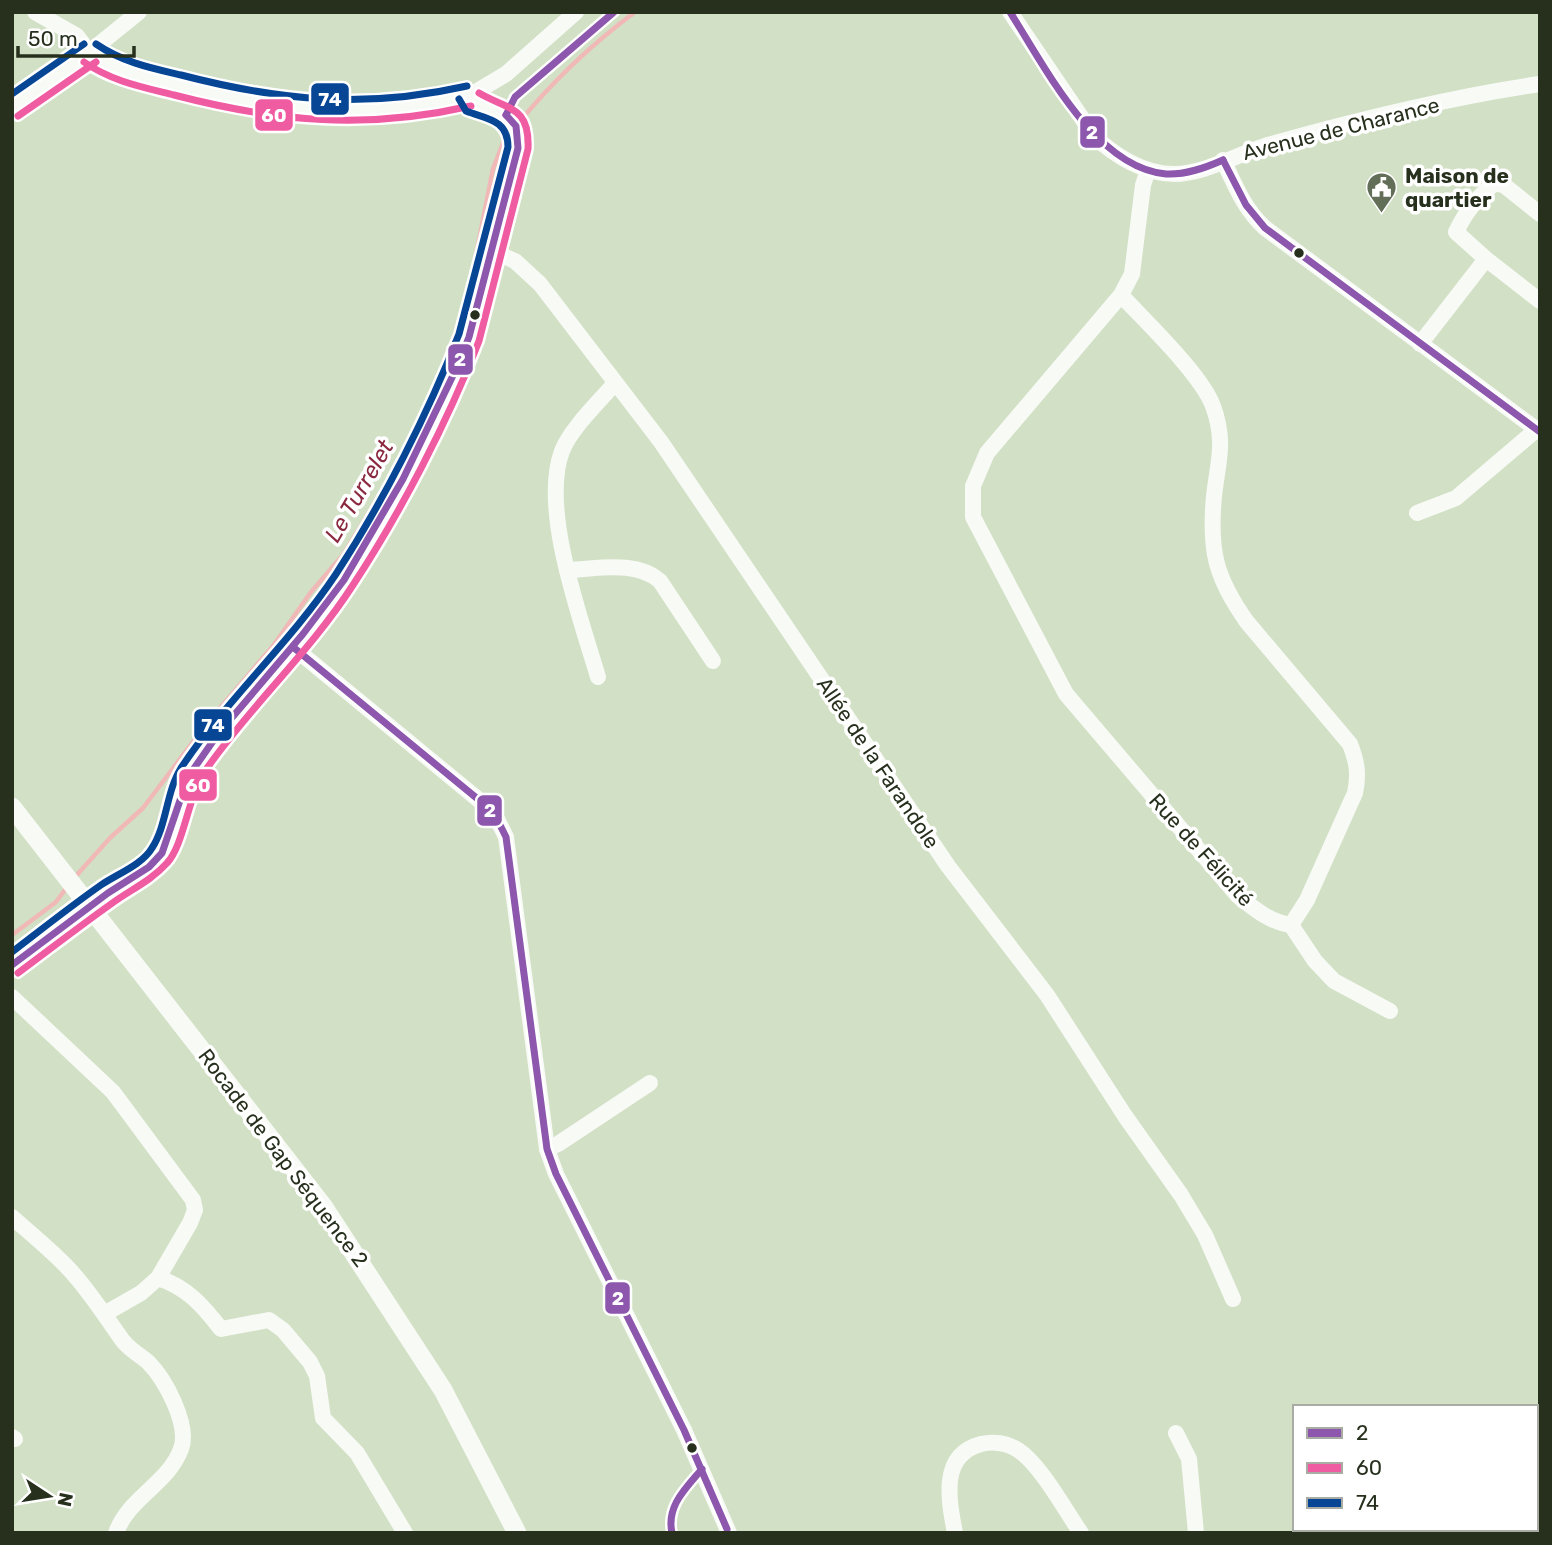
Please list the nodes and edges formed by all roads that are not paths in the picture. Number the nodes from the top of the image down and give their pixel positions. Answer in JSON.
{"nodes":[{"id":1,"x":35,"y":12,"type":"edge"},
{"id":2,"x":139,"y":12,"type":"edge"},
{"id":3,"x":576,"y":12,"type":"edge"},
{"id":4,"x":1010,"y":12,"type":"edge"},
{"id":5,"x":90,"y":53,"type":"junction"},
{"id":6,"x":1540,"y":85,"type":"edge"},
{"id":7,"x":469,"y":96,"type":"junction"},
{"id":8,"x":12,"y":107,"type":"edge"},
{"id":9,"x":1223,"y":160,"type":"junction"},
{"id":10,"x":1148,"y":170,"type":"junction"},
{"id":11,"x":1540,"y":214,"type":"edge"},
{"id":12,"x":492,"y":251,"type":"junction"},
{"id":13,"x":1486,"y":259,"type":"junction"},
{"id":14,"x":1121,"y":295,"type":"junction"},
{"id":15,"x":1540,"y":301,"type":"edge"},
{"id":16,"x":1420,"y":344,"type":"junction"},
{"id":17,"x":615,"y":383,"type":"junction"},
{"id":18,"x":1538,"y":431,"type":"edge"},
{"id":19,"x":1417,"y":513,"type":"dead end"},
{"id":20,"x":567,"y":570,"type":"junction"},
{"id":21,"x":293,"y":647,"type":"junction"},
{"id":22,"x":713,"y":661,"type":"dead end"},
{"id":23,"x":598,"y":677,"type":"dead end"},
{"id":24,"x":12,"y":807,"type":"edge"},
{"id":25,"x":1291,"y":925,"type":"junction"},
{"id":26,"x":12,"y":965,"type":"edge"},
{"id":27,"x":12,"y":997,"type":"edge"},
{"id":28,"x":1390,"y":1011,"type":"dead end"},
{"id":29,"x":650,"y":1083,"type":"dead end"},
{"id":30,"x":547,"y":1149,"type":"junction"},
{"id":31,"x":12,"y":1217,"type":"edge"},
{"id":32,"x":159,"y":1278,"type":"junction"},
{"id":33,"x":1233,"y":1299,"type":"dead end"},
{"id":34,"x":106,"y":1313,"type":"junction"},
{"id":35,"x":1176,"y":1433,"type":"dead end"},
{"id":36,"x":116,"y":1533,"type":"edge"},
{"id":37,"x":405,"y":1533,"type":"edge"},
{"id":38,"x":517,"y":1533,"type":"edge"},
{"id":39,"x":729,"y":1533,"type":"edge"},
{"id":40,"x":955,"y":1533,"type":"edge"},
{"id":41,"x":1081,"y":1533,"type":"edge"},
{"id":42,"x":1196,"y":1533,"type":"edge"}],
"edges":[{"from":1,"to":5,"type":"street"},
{"from":2,"to":5,"type":"street"},
{"from":3,"to":7,"type":"street"},
{"from":4,"to":10,"type":"street","name":"Avenue de Charance"},
{"from":5,"to":7,"type":"street"},
{"from":5,"to":8,"type":"street"},
{"from":6,"to":9,"type":"street","name":"Avenue de Charance"},
{"from":7,"to":12,"type":"street"},
{"from":9,"to":10,"type":"street","name":"Avenue de Charance"},
{"from":9,"to":16,"type":"street"},
{"from":10,"to":14,"type":"street","name":"Rue de Félicité"},
{"from":11,"to":13,"type":"street"},
{"from":12,"to":17,"type":"street","name":"Allée de la Farandole"},
{"from":12,"to":21,"type":"street"},
{"from":13,"to":15,"type":"street"},
{"from":13,"to":16,"type":"street"},
{"from":14,"to":25,"type":"street"},
{"from":14,"to":25,"type":"street","name":"Rue de Félicité"},
{"from":16,"to":18,"type":"street"},
{"from":17,"to":20,"type":"street"},
{"from":17,"to":33,"type":"street","name":"Allée de la Farandole"},
{"from":18,"to":19,"type":"street"},
{"from":20,"to":22,"type":"street"},
{"from":20,"to":23,"type":"street"},
{"from":21,"to":26,"type":"street"},
{"from":21,"to":30,"type":"street"},
{"from":24,"to":38,"type":"main road","name":"Rocade de Gap Séquence 2"},
{"from":25,"to":28,"type":"street"},
{"from":27,"to":32,"type":"street"},
{"from":29,"to":30,"type":"street"},
{"from":30,"to":39,"type":"street"},
{"from":31,"to":34,"type":"street"},
{"from":32,"to":34,"type":"street"},
{"from":32,"to":37,"type":"street"},
{"from":34,"to":36,"type":"street"},
{"from":35,"to":42,"type":"street"},
{"from":40,"to":41,"type":"street"}]}
